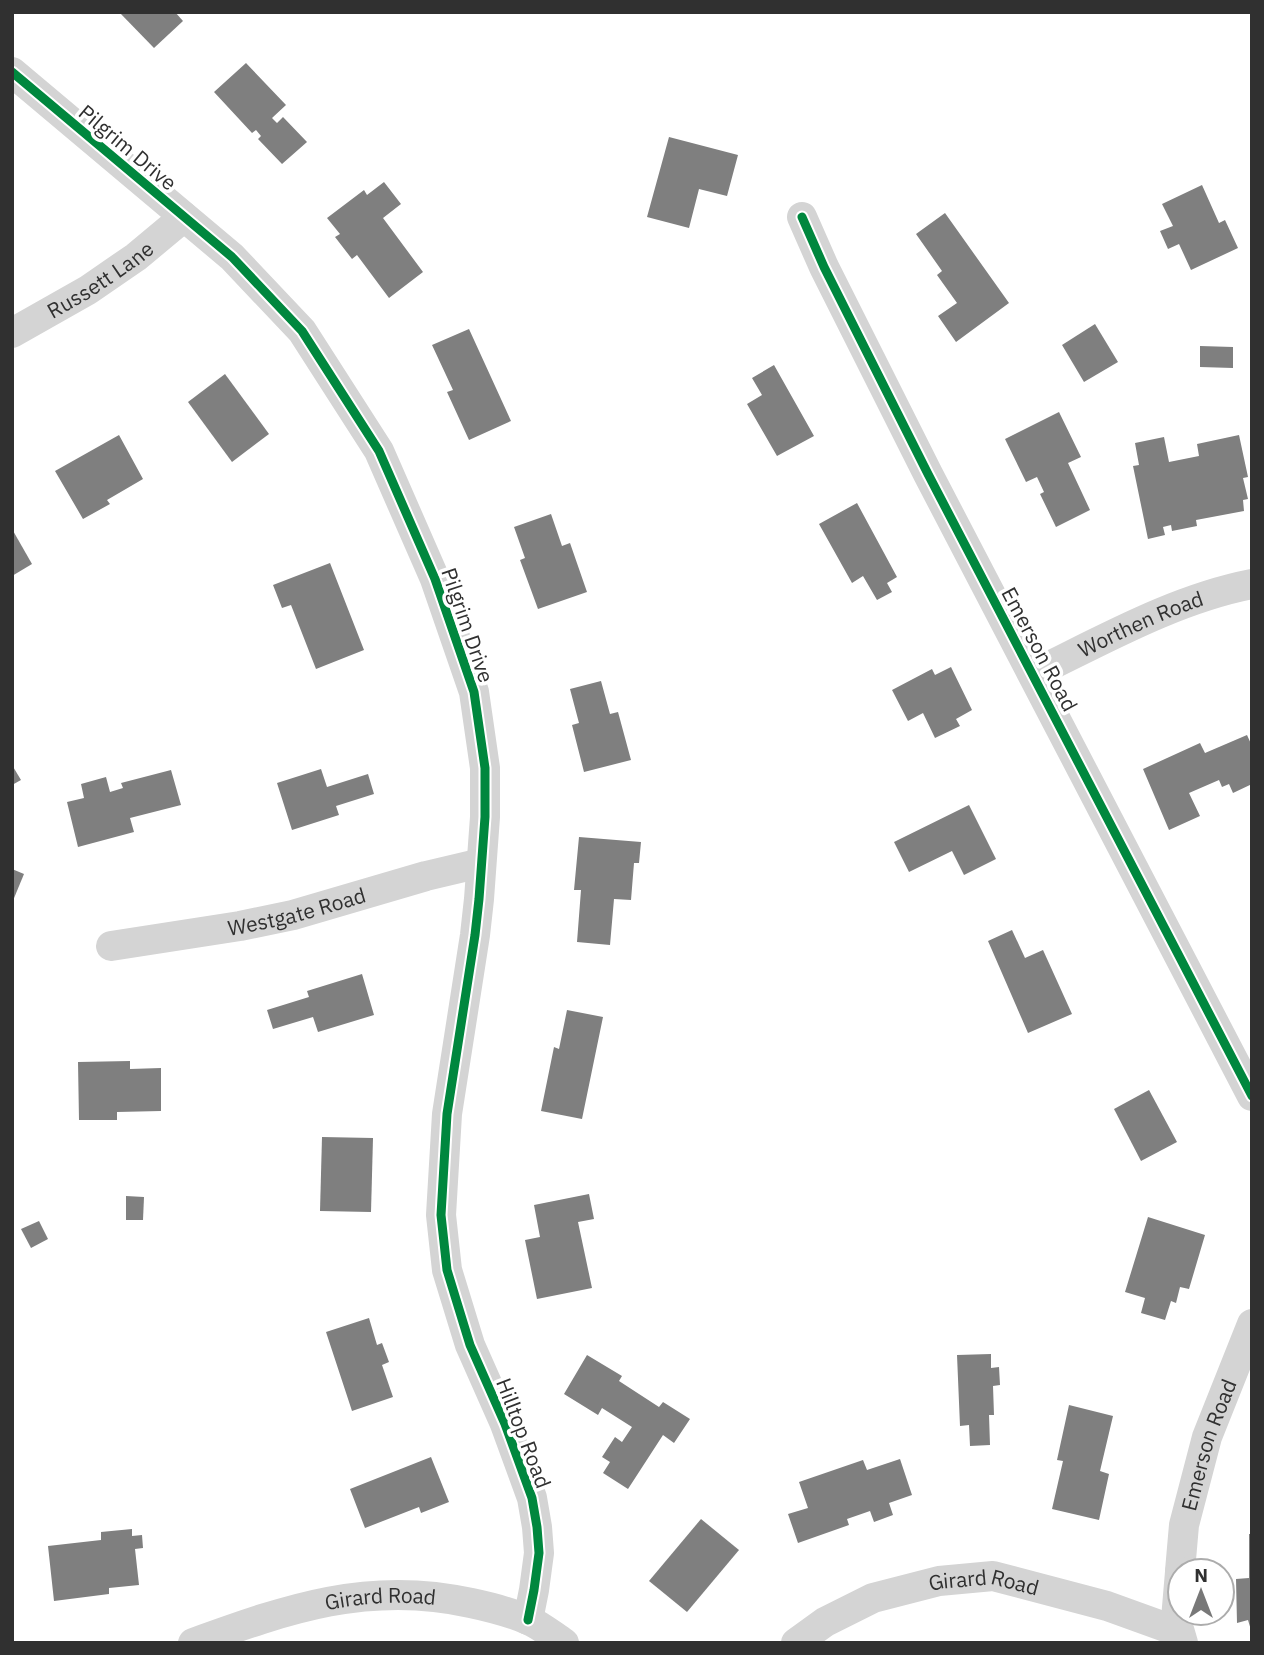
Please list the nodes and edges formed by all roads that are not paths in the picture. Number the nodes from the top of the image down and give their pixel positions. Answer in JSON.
{"nodes":[{"id":1,"x":12,"y":72,"type":"edge"},
{"id":2,"x":802,"y":217,"type":"dead end"},
{"id":3,"x":184,"y":218,"type":"junction"},
{"id":4,"x":12,"y":333,"type":"edge"},
{"id":5,"x":1252,"y":584,"type":"edge"},
{"id":6,"x":1033,"y":674,"type":"junction"},
{"id":7,"x":481,"y":863,"type":"junction"},
{"id":8,"x":111,"y":946,"type":"dead end"},
{"id":9,"x":1252,"y":1096,"type":"edge"},
{"id":10,"x":1252,"y":1324,"type":"edge"},
{"id":11,"x":470,"y":1345,"type":"joint"},
{"id":12,"x":1181,"y":1557,"type":"edge"},
{"id":13,"x":528,"y":1620,"type":"junction"},
{"id":14,"x":1181,"y":1637,"type":"edge"},
{"id":15,"x":193,"y":1643,"type":"edge"},
{"id":16,"x":564,"y":1643,"type":"edge"},
{"id":17,"x":796,"y":1643,"type":"edge"}],
"edges":[{"from":1,"to":3,"type":"street","name":"Pilgrim Drive"},
{"from":2,"to":6,"type":"street","name":"Emerson Road"},
{"from":3,"to":4,"type":"street","name":"Russett Lane"},
{"from":3,"to":7,"type":"street","name":"Pilgrim Drive"},
{"from":5,"to":6,"type":"street","name":"Worthen Road"},
{"from":6,"to":9,"type":"street","name":"Emerson Road"},
{"from":7,"to":8,"type":"street","name":"Westgate Road"},
{"from":7,"to":11,"type":"street","name":"Pilgrim Drive"},
{"from":10,"to":12,"type":"street","name":"Emerson Road"},
{"from":11,"to":13,"type":"street","name":"Hilltop Road"},
{"from":13,"to":15,"type":"street","name":"Girard Road"},
{"from":13,"to":16,"type":"street","name":"Girard Road"},
{"from":14,"to":17,"type":"street","name":"Girard Road"}]}
